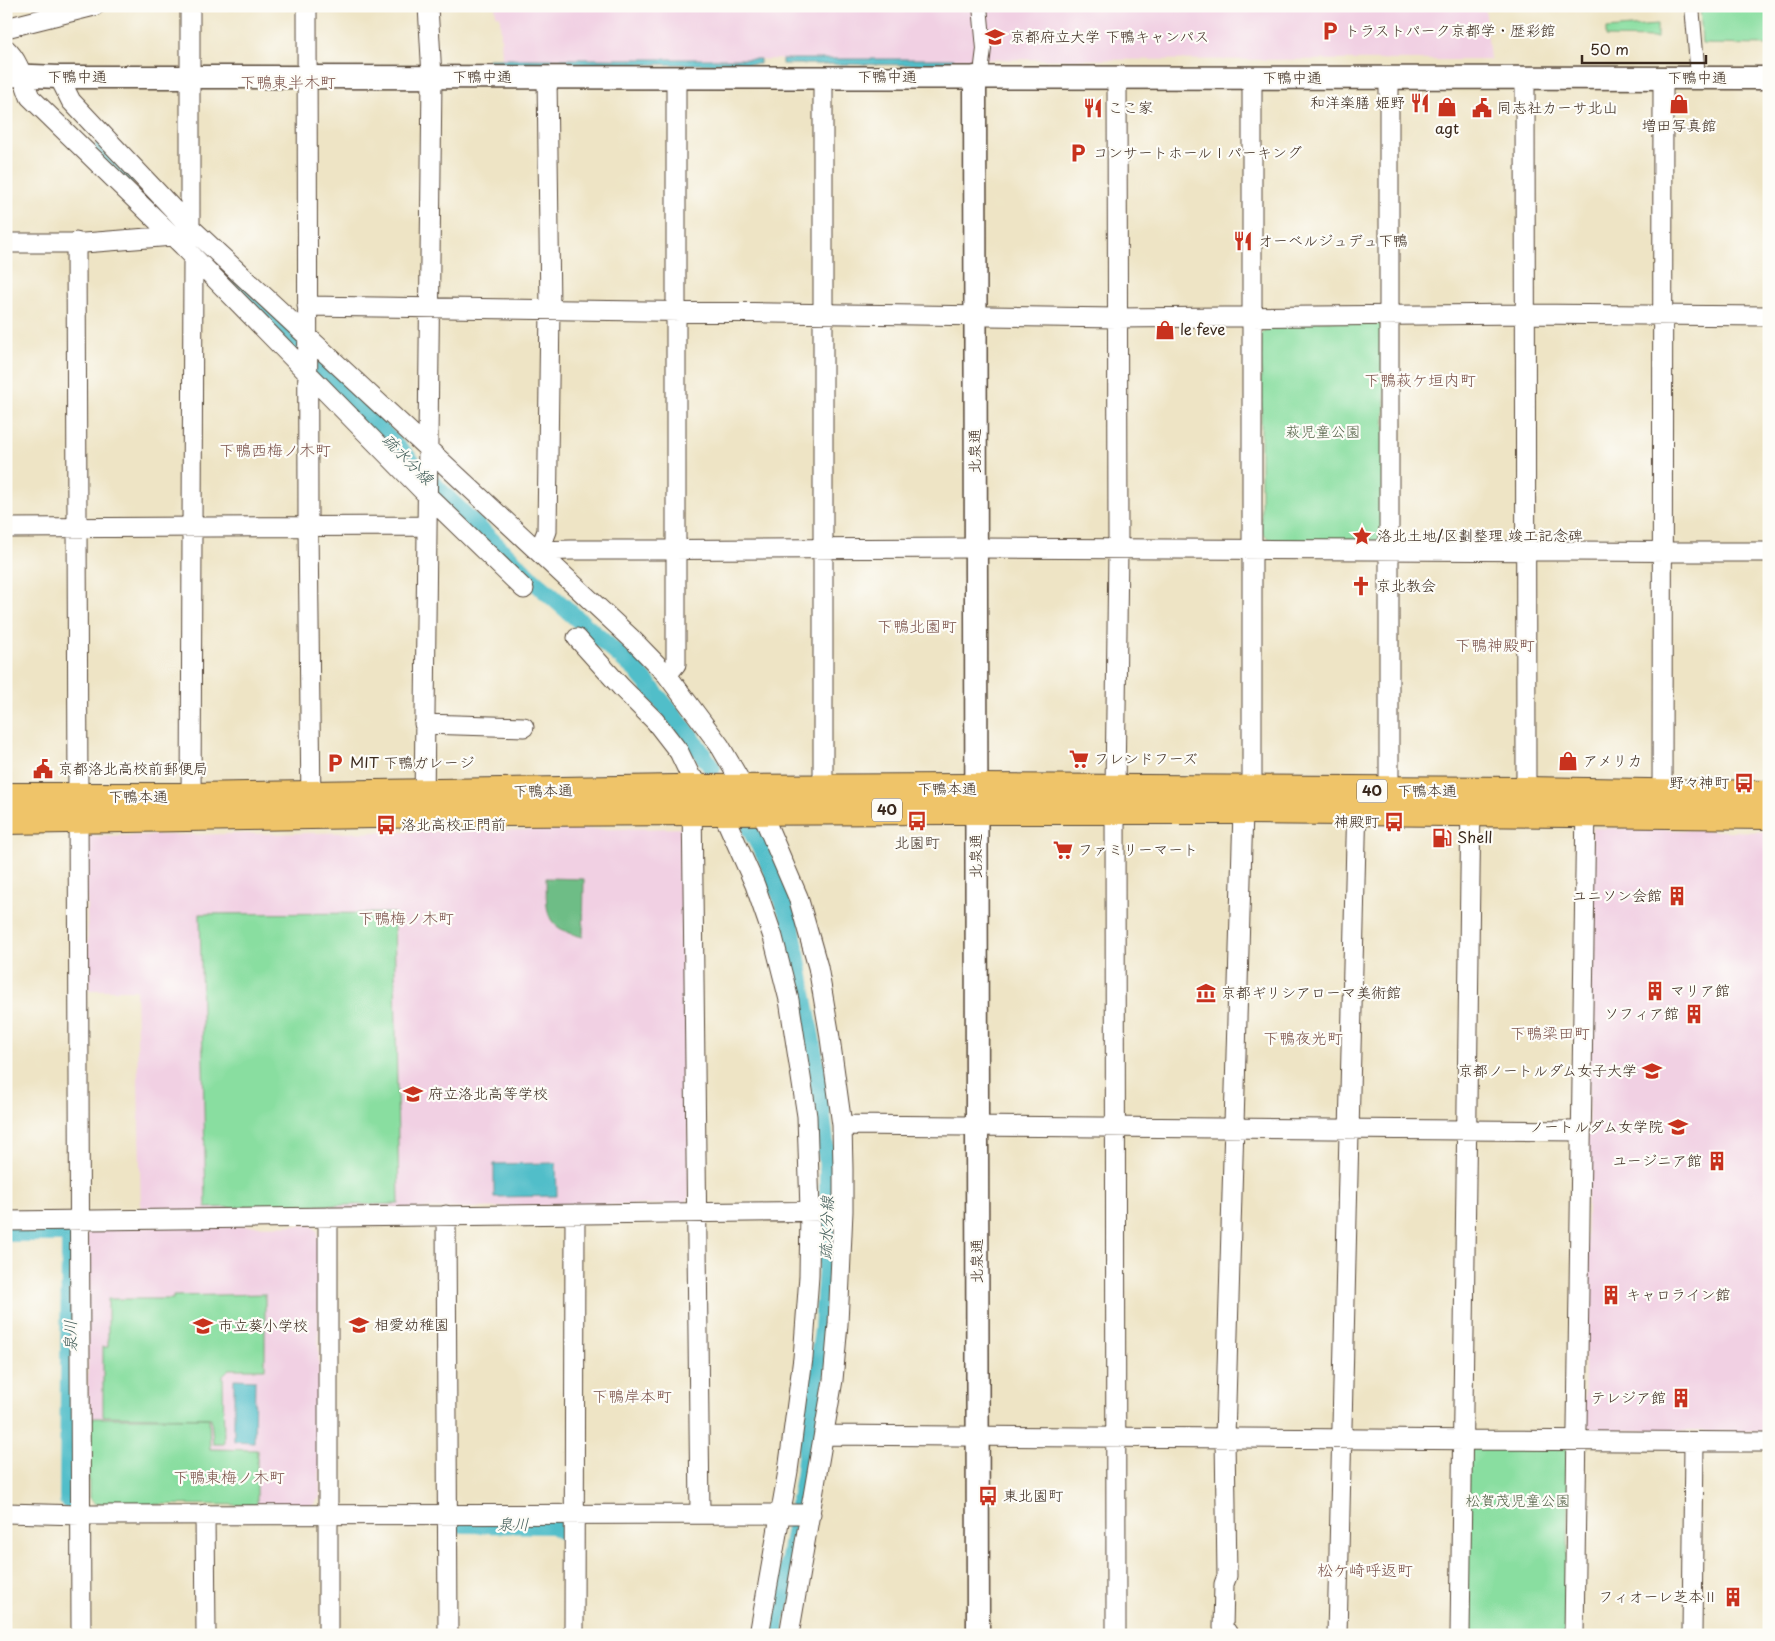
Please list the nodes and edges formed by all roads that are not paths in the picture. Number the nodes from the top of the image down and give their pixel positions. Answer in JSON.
{"nodes":[{"id":1,"x":94,"y":6,"type":"edge"},
{"id":2,"x":190,"y":6,"type":"edge"},
{"id":3,"x":307,"y":6,"type":"edge"},
{"id":4,"x":428,"y":6,"type":"edge"},
{"id":5,"x":980,"y":6,"type":"edge"},
{"id":6,"x":1692,"y":6,"type":"edge"},
{"id":7,"x":6,"y":28,"type":"edge"},
{"id":8,"x":6,"y":48,"type":"edge"},
{"id":9,"x":1697,"y":65,"type":"dead end"},
{"id":10,"x":978,"y":71,"type":"junction"},
{"id":11,"x":14,"y":76,"type":"edge"},
{"id":12,"x":59,"y":77,"type":"junction"},
{"id":13,"x":190,"y":77,"type":"junction"},
{"id":14,"x":307,"y":77,"type":"junction"},
{"id":15,"x":432,"y":77,"type":"junction"},
{"id":16,"x":547,"y":77,"type":"junction"},
{"id":17,"x":676,"y":77,"type":"junction"},
{"id":18,"x":823,"y":77,"type":"junction"},
{"id":19,"x":1117,"y":77,"type":"junction"},
{"id":20,"x":1252,"y":78,"type":"junction"},
{"id":21,"x":1389,"y":78,"type":"junction"},
{"id":22,"x":1525,"y":78,"type":"junction"},
{"id":23,"x":1663,"y":78,"type":"junction"},
{"id":24,"x":1769,"y":78,"type":"edge"},
{"id":25,"x":190,"y":227,"type":"junction"},
{"id":26,"x":76,"y":242,"type":"junction"},
{"id":27,"x":6,"y":243,"type":"edge"},
{"id":28,"x":183,"y":246,"type":"junction"},
{"id":29,"x":307,"y":306,"type":"junction"},
{"id":30,"x":430,"y":307,"type":"junction"},
{"id":31,"x":550,"y":309,"type":"junction"},
{"id":32,"x":676,"y":311,"type":"junction"},
{"id":33,"x":823,"y":313,"type":"junction"},
{"id":34,"x":1525,"y":314,"type":"junction"},
{"id":35,"x":1390,"y":315,"type":"junction"},
{"id":36,"x":1663,"y":315,"type":"junction"},
{"id":37,"x":974,"y":316,"type":"junction"},
{"id":38,"x":1769,"y":316,"type":"edge"},
{"id":39,"x":1117,"y":318,"type":"junction"},
{"id":40,"x":1252,"y":318,"type":"junction"},
{"id":41,"x":307,"y":336,"type":"junction"},
{"id":42,"x":307,"y":374,"type":"junction"},
{"id":43,"x":428,"y":450,"type":"junction"},
{"id":44,"x":426,"y":494,"type":"junction"},
{"id":45,"x":308,"y":526,"type":"junction"},
{"id":46,"x":426,"y":526,"type":"junction"},
{"id":47,"x":76,"y":527,"type":"junction"},
{"id":48,"x":191,"y":527,"type":"junction"},
{"id":49,"x":6,"y":528,"type":"edge"},
{"id":50,"x":975,"y":548,"type":"junction"},
{"id":51,"x":1118,"y":549,"type":"junction"},
{"id":52,"x":676,"y":550,"type":"junction"},
{"id":53,"x":823,"y":550,"type":"junction"},
{"id":54,"x":1253,"y":550,"type":"junction"},
{"id":55,"x":1390,"y":550,"type":"junction"},
{"id":56,"x":539,"y":551,"type":"junction"},
{"id":57,"x":1526,"y":551,"type":"junction"},
{"id":58,"x":1663,"y":551,"type":"junction"},
{"id":59,"x":1769,"y":552,"type":"edge"},
{"id":60,"x":524,"y":589,"type":"dead end"},
{"id":61,"x":577,"y":638,"type":"dead end"},
{"id":62,"x":667,"y":675,"type":"junction"},
{"id":63,"x":424,"y":724,"type":"junction"},
{"id":64,"x":524,"y":727,"type":"dead end"},
{"id":65,"x":745,"y":789,"type":"junction"},
{"id":66,"x":822,"y":789,"type":"junction"},
{"id":67,"x":1389,"y":791,"type":"junction"},
{"id":68,"x":1526,"y":791,"type":"junction"},
{"id":69,"x":695,"y":792,"type":"junction"},
{"id":70,"x":1769,"y":795,"type":"edge"},
{"id":71,"x":6,"y":797,"type":"edge"},
{"id":72,"x":975,"y":799,"type":"junction"},
{"id":73,"x":1115,"y":800,"type":"junction"},
{"id":74,"x":1248,"y":800,"type":"junction"},
{"id":75,"x":1357,"y":801,"type":"junction"},
{"id":76,"x":1471,"y":802,"type":"junction"},
{"id":77,"x":424,"y":803,"type":"junction"},
{"id":78,"x":1586,"y":803,"type":"junction"},
{"id":79,"x":1662,"y":803,"type":"junction"},
{"id":80,"x":311,"y":806,"type":"junction"},
{"id":81,"x":191,"y":807,"type":"junction"},
{"id":82,"x":77,"y":808,"type":"junction"},
{"id":83,"x":722,"y":811,"type":"junction"},
{"id":84,"x":762,"y":811,"type":"junction"},
{"id":85,"x":1769,"y":815,"type":"edge"},
{"id":86,"x":6,"y":820,"type":"edge"},
{"id":87,"x":842,"y":1124,"type":"junction"},
{"id":88,"x":976,"y":1125,"type":"junction"},
{"id":89,"x":1116,"y":1126,"type":"junction"},
{"id":90,"x":1234,"y":1127,"type":"junction"},
{"id":91,"x":1349,"y":1128,"type":"junction"},
{"id":92,"x":1466,"y":1130,"type":"junction"},
{"id":93,"x":1581,"y":1131,"type":"junction"},
{"id":94,"x":810,"y":1211,"type":"junction"},
{"id":95,"x":843,"y":1211,"type":"junction"},
{"id":96,"x":697,"y":1212,"type":"junction"},
{"id":97,"x":575,"y":1214,"type":"junction"},
{"id":98,"x":446,"y":1215,"type":"junction"},
{"id":99,"x":328,"y":1217,"type":"junction"},
{"id":100,"x":79,"y":1220,"type":"junction"},
{"id":101,"x":6,"y":1221,"type":"edge"},
{"id":102,"x":824,"y":1435,"type":"junction"},
{"id":103,"x":978,"y":1436,"type":"junction"},
{"id":104,"x":1116,"y":1437,"type":"junction"},
{"id":105,"x":1225,"y":1438,"type":"junction"},
{"id":106,"x":1341,"y":1439,"type":"junction"},
{"id":107,"x":1463,"y":1440,"type":"junction"},
{"id":108,"x":1577,"y":1441,"type":"junction"},
{"id":109,"x":1694,"y":1442,"type":"junction"},
{"id":110,"x":1769,"y":1442,"type":"edge"},
{"id":111,"x":6,"y":1513,"type":"edge"},
{"id":112,"x":574,"y":1513,"type":"junction"},
{"id":113,"x":700,"y":1513,"type":"junction"},
{"id":114,"x":780,"y":1513,"type":"junction"},
{"id":115,"x":205,"y":1514,"type":"junction"},
{"id":116,"x":328,"y":1514,"type":"junction"},
{"id":117,"x":448,"y":1514,"type":"junction"},
{"id":118,"x":811,"y":1514,"type":"junction"},
{"id":119,"x":80,"y":1515,"type":"junction"},
{"id":120,"x":81,"y":1635,"type":"edge"},
{"id":121,"x":206,"y":1635,"type":"edge"},
{"id":122,"x":328,"y":1635,"type":"edge"},
{"id":123,"x":448,"y":1635,"type":"edge"},
{"id":124,"x":574,"y":1635,"type":"edge"},
{"id":125,"x":760,"y":1635,"type":"edge"},
{"id":126,"x":790,"y":1635,"type":"edge"},
{"id":127,"x":978,"y":1635,"type":"edge"},
{"id":128,"x":1116,"y":1635,"type":"edge"},
{"id":129,"x":1227,"y":1635,"type":"edge"},
{"id":130,"x":1337,"y":1635,"type":"edge"},
{"id":131,"x":1460,"y":1635,"type":"edge"},
{"id":132,"x":1574,"y":1635,"type":"edge"},
{"id":133,"x":1692,"y":1635,"type":"edge"}],
"edges":[{"from":1,"to":7,"type":"street"},
{"from":2,"to":13,"type":"street"},
{"from":3,"to":14,"type":"street"},
{"from":4,"to":15,"type":"street"},
{"from":5,"to":10,"type":"street"},
{"from":6,"to":9,"type":"street"},
{"from":8,"to":11,"type":"street"},
{"from":10,"to":18,"type":"street","name":"下鴨中通"},
{"from":10,"to":19,"type":"street","name":"下鴨中通"},
{"from":10,"to":37,"type":"street","name":"北泉通"},
{"from":11,"to":12,"type":"street","name":"下鴨中通"},
{"from":11,"to":28,"type":"street"},
{"from":12,"to":13,"type":"street","name":"下鴨中通"},
{"from":12,"to":25,"type":"street"},
{"from":13,"to":14,"type":"street","name":"下鴨中通"},
{"from":13,"to":25,"type":"street"},
{"from":14,"to":15,"type":"street","name":"下鴨中通"},
{"from":14,"to":29,"type":"street"},
{"from":15,"to":16,"type":"street","name":"下鴨中通"},
{"from":15,"to":30,"type":"street"},
{"from":16,"to":17,"type":"street","name":"下鴨中通"},
{"from":16,"to":31,"type":"street"},
{"from":17,"to":18,"type":"street","name":"下鴨中通"},
{"from":17,"to":32,"type":"street"},
{"from":18,"to":33,"type":"street"},
{"from":19,"to":20,"type":"street","name":"下鴨中通"},
{"from":19,"to":39,"type":"street"},
{"from":20,"to":21,"type":"street","name":"下鴨中通"},
{"from":20,"to":40,"type":"street"},
{"from":21,"to":22,"type":"street","name":"下鴨中通"},
{"from":21,"to":35,"type":"street"},
{"from":22,"to":23,"type":"street","name":"下鴨中通"},
{"from":22,"to":34,"type":"street"},
{"from":23,"to":24,"type":"street","name":"下鴨中通"},
{"from":23,"to":36,"type":"street"},
{"from":25,"to":28,"type":"street"},
{"from":25,"to":41,"type":"street"},
{"from":26,"to":27,"type":"street"},
{"from":26,"to":28,"type":"street"},
{"from":26,"to":47,"type":"street"},
{"from":28,"to":42,"type":"street"},
{"from":28,"to":48,"type":"street"},
{"from":29,"to":30,"type":"street"},
{"from":29,"to":41,"type":"street"},
{"from":30,"to":31,"type":"street"},
{"from":30,"to":43,"type":"street"},
{"from":31,"to":32,"type":"street"},
{"from":31,"to":56,"type":"street"},
{"from":32,"to":33,"type":"street"},
{"from":32,"to":52,"type":"street"},
{"from":33,"to":37,"type":"street"},
{"from":33,"to":53,"type":"street"},
{"from":34,"to":35,"type":"street"},
{"from":34,"to":36,"type":"street"},
{"from":34,"to":57,"type":"street"},
{"from":35,"to":40,"type":"street"},
{"from":35,"to":55,"type":"street"},
{"from":36,"to":38,"type":"street"},
{"from":36,"to":58,"type":"street"},
{"from":37,"to":39,"type":"street"},
{"from":37,"to":50,"type":"street","name":"北泉通"},
{"from":39,"to":40,"type":"street"},
{"from":39,"to":51,"type":"street"},
{"from":40,"to":54,"type":"street"},
{"from":41,"to":42,"type":"street"},
{"from":41,"to":43,"type":"street"},
{"from":42,"to":44,"type":"street"},
{"from":42,"to":45,"type":"street"},
{"from":43,"to":44,"type":"street"},
{"from":43,"to":56,"type":"street"},
{"from":44,"to":46,"type":"street"},
{"from":44,"to":60,"type":"street"},
{"from":45,"to":46,"type":"street"},
{"from":45,"to":48,"type":"street"},
{"from":45,"to":80,"type":"street"},
{"from":46,"to":63,"type":"street"},
{"from":47,"to":48,"type":"street"},
{"from":47,"to":49,"type":"street"},
{"from":47,"to":82,"type":"street"},
{"from":48,"to":81,"type":"street"},
{"from":50,"to":51,"type":"street"},
{"from":50,"to":53,"type":"street"},
{"from":50,"to":72,"type":"street","name":"北泉通"},
{"from":51,"to":54,"type":"street"},
{"from":51,"to":73,"type":"street"},
{"from":52,"to":53,"type":"street"},
{"from":52,"to":56,"type":"street"},
{"from":52,"to":62,"type":"street"},
{"from":53,"to":66,"type":"street"},
{"from":54,"to":55,"type":"street"},
{"from":54,"to":74,"type":"street"},
{"from":55,"to":57,"type":"street"},
{"from":55,"to":67,"type":"street"},
{"from":56,"to":62,"type":"street"},
{"from":57,"to":58,"type":"street"},
{"from":57,"to":68,"type":"street"},
{"from":58,"to":59,"type":"street"},
{"from":58,"to":79,"type":"street"},
{"from":61,"to":69,"type":"street"},
{"from":62,"to":65,"type":"street"},
{"from":63,"to":64,"type":"street"},
{"from":63,"to":77,"type":"street"},
{"from":65,"to":66,"type":"main road","name":"下鴨本通","number":"40"},
{"from":65,"to":69,"type":"main road","name":"下鴨本通","number":"40"},
{"from":65,"to":84,"type":"street"},
{"from":66,"to":72,"type":"main road","name":"下鴨本通","number":"40"},
{"from":67,"to":75,"type":"main road","name":"下鴨本通","number":"40"},
{"from":67,"to":76,"type":"main road","name":"下鴨本通","number":"40"},
{"from":68,"to":76,"type":"main road","name":"下鴨本通","number":"40"},
{"from":68,"to":78,"type":"main road","name":"下鴨本通","number":"40"},
{"from":69,"to":77,"type":"main road","name":"下鴨本通","number":"40"},
{"from":69,"to":83,"type":"main road","name":"下鴨本通","number":"40"},
{"from":69,"to":96,"type":"street"},
{"from":70,"to":79,"type":"main road","name":"下鴨本通","number":"40"},
{"from":71,"to":82,"type":"main road","name":"下鴨本通","number":"40"},
{"from":72,"to":73,"type":"main road","name":"下鴨本通","number":"40"},
{"from":72,"to":84,"type":"main road","name":"下鴨本通","number":"40"},
{"from":72,"to":88,"type":"street","name":"北泉通"},
{"from":73,"to":74,"type":"main road","name":"下鴨本通","number":"40"},
{"from":73,"to":89,"type":"street"},
{"from":74,"to":75,"type":"main road","name":"下鴨本通","number":"40"},
{"from":74,"to":90,"type":"street"},
{"from":75,"to":76,"type":"main road","name":"下鴨本通","number":"40"},
{"from":75,"to":91,"type":"street"},
{"from":76,"to":78,"type":"main road","name":"下鴨本通","number":"40"},
{"from":76,"to":92,"type":"street"},
{"from":77,"to":80,"type":"main road","name":"下鴨本通","number":"40"},
{"from":78,"to":79,"type":"main road","name":"下鴨本通","number":"40"},
{"from":78,"to":93,"type":"street"},
{"from":79,"to":85,"type":"main road","name":"下鴨本通","number":"40"},
{"from":80,"to":81,"type":"main road","name":"下鴨本通","number":"40"},
{"from":81,"to":82,"type":"main road","name":"下鴨本通","number":"40"},
{"from":82,"to":86,"type":"main road","name":"下鴨本通","number":"40"},
{"from":82,"to":100,"type":"street"},
{"from":83,"to":84,"type":"main road","name":"下鴨本通","number":"40"},
{"from":83,"to":94,"type":"street"},
{"from":84,"to":87,"type":"street"},
{"from":87,"to":88,"type":"street"},
{"from":87,"to":95,"type":"street"},
{"from":88,"to":89,"type":"street"},
{"from":88,"to":103,"type":"street","name":"北泉通"},
{"from":89,"to":90,"type":"street"},
{"from":89,"to":104,"type":"street"},
{"from":90,"to":91,"type":"street"},
{"from":90,"to":105,"type":"street"},
{"from":91,"to":92,"type":"street"},
{"from":91,"to":106,"type":"street"},
{"from":92,"to":93,"type":"street"},
{"from":92,"to":107,"type":"street"},
{"from":93,"to":108,"type":"street"},
{"from":94,"to":95,"type":"street"},
{"from":94,"to":96,"type":"street"},
{"from":94,"to":114,"type":"street"},
{"from":95,"to":102,"type":"street"},
{"from":96,"to":97,"type":"street"},
{"from":96,"to":113,"type":"street"},
{"from":97,"to":98,"type":"street"},
{"from":97,"to":112,"type":"street"},
{"from":98,"to":99,"type":"street"},
{"from":98,"to":117,"type":"street"},
{"from":99,"to":100,"type":"street"},
{"from":99,"to":116,"type":"street"},
{"from":100,"to":101,"type":"street"},
{"from":100,"to":119,"type":"street"},
{"from":102,"to":103,"type":"street"},
{"from":102,"to":118,"type":"street"},
{"from":103,"to":104,"type":"street"},
{"from":103,"to":127,"type":"street","name":"北泉通"},
{"from":104,"to":105,"type":"street"},
{"from":104,"to":128,"type":"street"},
{"from":105,"to":106,"type":"street"},
{"from":105,"to":129,"type":"street"},
{"from":106,"to":107,"type":"street"},
{"from":106,"to":130,"type":"street"},
{"from":107,"to":108,"type":"street"},
{"from":107,"to":131,"type":"street"},
{"from":108,"to":109,"type":"street"},
{"from":108,"to":132,"type":"street"},
{"from":109,"to":110,"type":"street"},
{"from":109,"to":133,"type":"street"},
{"from":111,"to":119,"type":"street"},
{"from":112,"to":113,"type":"street"},
{"from":112,"to":117,"type":"street"},
{"from":112,"to":124,"type":"street"},
{"from":113,"to":114,"type":"street"},
{"from":114,"to":118,"type":"street"},
{"from":114,"to":125,"type":"street"},
{"from":115,"to":116,"type":"street"},
{"from":115,"to":119,"type":"street"},
{"from":115,"to":121,"type":"street"},
{"from":116,"to":117,"type":"street"},
{"from":116,"to":122,"type":"street"},
{"from":117,"to":123,"type":"street"},
{"from":118,"to":126,"type":"street"},
{"from":119,"to":120,"type":"street"}]}
